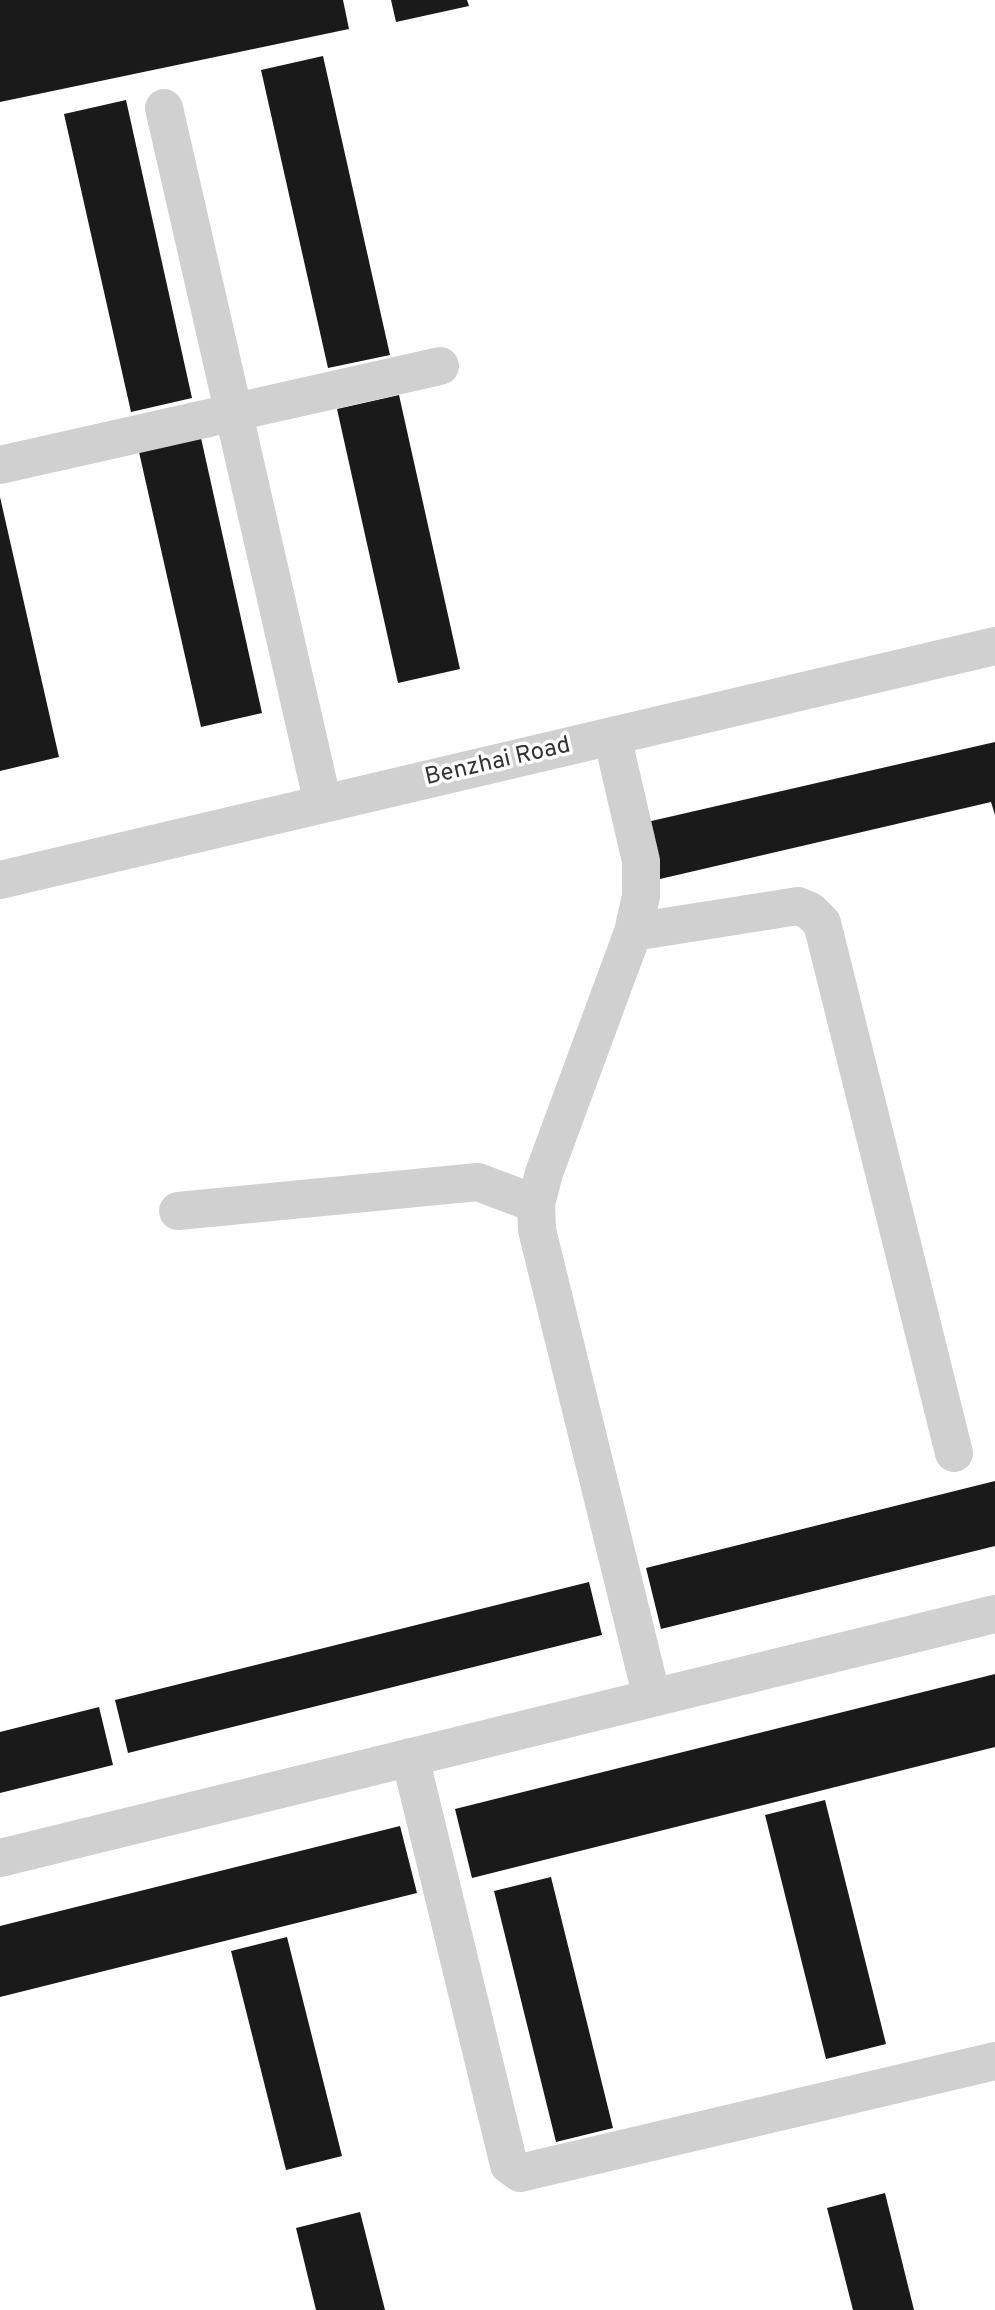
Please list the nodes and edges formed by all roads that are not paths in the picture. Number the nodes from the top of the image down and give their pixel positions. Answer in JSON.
{"nodes":[{"id":1,"x":164,"y":108,"type":"dead end"},
{"id":2,"x":440,"y":366,"type":"dead end"},
{"id":3,"x":233,"y":413,"type":"junction"},
{"id":4,"x":0,"y":466,"type":"edge"},
{"id":5,"x":995,"y":646,"type":"edge"},
{"id":6,"x":612,"y":736,"type":"junction"},
{"id":7,"x":323,"y":804,"type":"junction"},
{"id":8,"x":0,"y":880,"type":"edge"},
{"id":9,"x":634,"y":932,"type":"junction"},
{"id":10,"x":536,"y":1204,"type":"junction"},
{"id":11,"x":178,"y":1211,"type":"dead end"},
{"id":12,"x":954,"y":1453,"type":"dead end"},
{"id":13,"x":995,"y":1614,"type":"edge"},
{"id":14,"x":652,"y":1698,"type":"junction"},
{"id":15,"x":410,"y":1757,"type":"junction"},
{"id":16,"x":0,"y":1858,"type":"edge"},
{"id":17,"x":995,"y":2061,"type":"edge"}],
"edges":[{"from":1,"to":3,"type":"street"},
{"from":2,"to":3,"type":"street"},
{"from":3,"to":4,"type":"street"},
{"from":3,"to":7,"type":"street"},
{"from":5,"to":6,"type":"street","name":"Benzhai Road"},
{"from":6,"to":7,"type":"street","name":"Benzhai Road"},
{"from":6,"to":9,"type":"street"},
{"from":7,"to":8,"type":"street","name":"Benzhai Road"},
{"from":9,"to":10,"type":"street"},
{"from":9,"to":12,"type":"street"},
{"from":10,"to":11,"type":"street"},
{"from":10,"to":14,"type":"street"},
{"from":13,"to":14,"type":"street"},
{"from":14,"to":15,"type":"street"},
{"from":15,"to":16,"type":"street"},
{"from":15,"to":17,"type":"street"}]}
